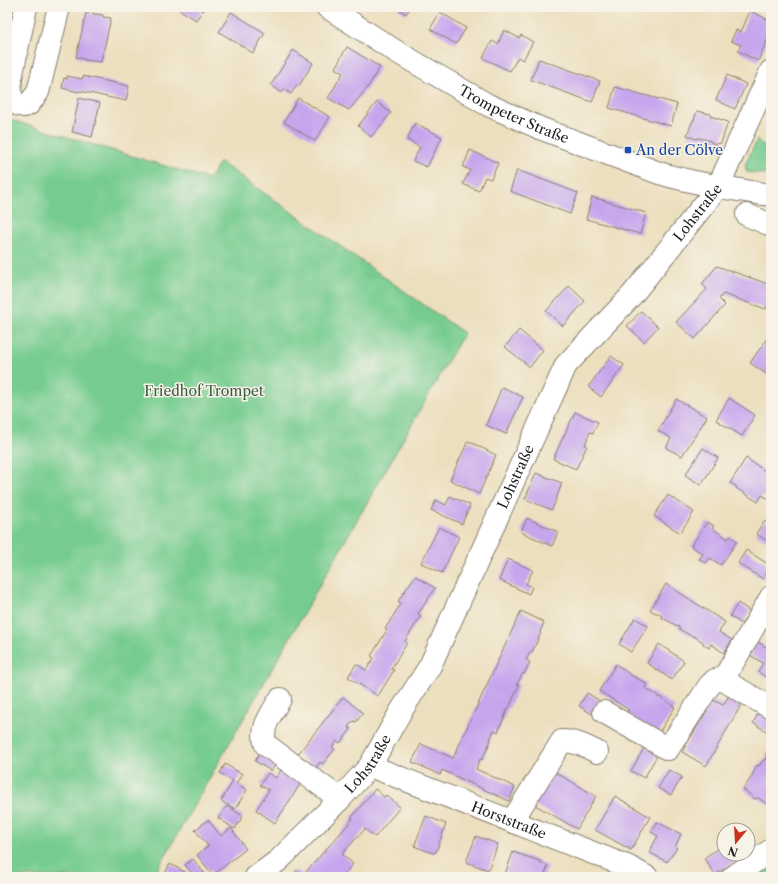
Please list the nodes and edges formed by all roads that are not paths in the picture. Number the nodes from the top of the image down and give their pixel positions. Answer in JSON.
{"nodes":[{"id":1,"x":26,"y":7,"type":"edge"},
{"id":2,"x":59,"y":7,"type":"edge"},
{"id":3,"x":327,"y":7,"type":"edge"},
{"id":4,"x":771,"y":71,"type":"edge"},
{"id":5,"x":718,"y":187,"type":"junction"},
{"id":6,"x":771,"y":195,"type":"edge"},
{"id":7,"x":747,"y":215,"type":"dead end"},
{"id":8,"x":771,"y":225,"type":"edge"},
{"id":9,"x":771,"y":597,"type":"edge"},
{"id":10,"x":723,"y":680,"type":"junction"},
{"id":11,"x":280,"y":699,"type":"dead end"},
{"id":12,"x":771,"y":708,"type":"edge"},
{"id":13,"x":604,"y":712,"type":"dead end"},
{"id":14,"x":597,"y":752,"type":"dead end"},
{"id":15,"x":370,"y":766,"type":"junction"},
{"id":16,"x":340,"y":799,"type":"junction"},
{"id":17,"x":512,"y":821,"type":"junction"},
{"id":18,"x":771,"y":850,"type":"edge"},
{"id":19,"x":261,"y":876,"type":"edge"},
{"id":20,"x":647,"y":877,"type":"edge"},
{"id":21,"x":733,"y":877,"type":"edge"}],
"edges":[{"from":1,"to":2,"type":"street"},
{"from":3,"to":5,"type":"street","name":"Trompeter Straße"},
{"from":4,"to":5,"type":"street","name":"Lohstraße"},
{"from":5,"to":6,"type":"street"},
{"from":5,"to":15,"type":"street","name":"Lohstraße"},
{"from":7,"to":8,"type":"street"},
{"from":9,"to":10,"type":"street"},
{"from":10,"to":12,"type":"street"},
{"from":10,"to":13,"type":"street"},
{"from":11,"to":16,"type":"street"},
{"from":14,"to":17,"type":"street"},
{"from":15,"to":16,"type":"street","name":"Lohstraße"},
{"from":15,"to":17,"type":"street","name":"Horststraße"},
{"from":16,"to":19,"type":"street","name":"Lohstraße"},
{"from":17,"to":20,"type":"street","name":"Horststraße"},
{"from":18,"to":21,"type":"street"}]}
